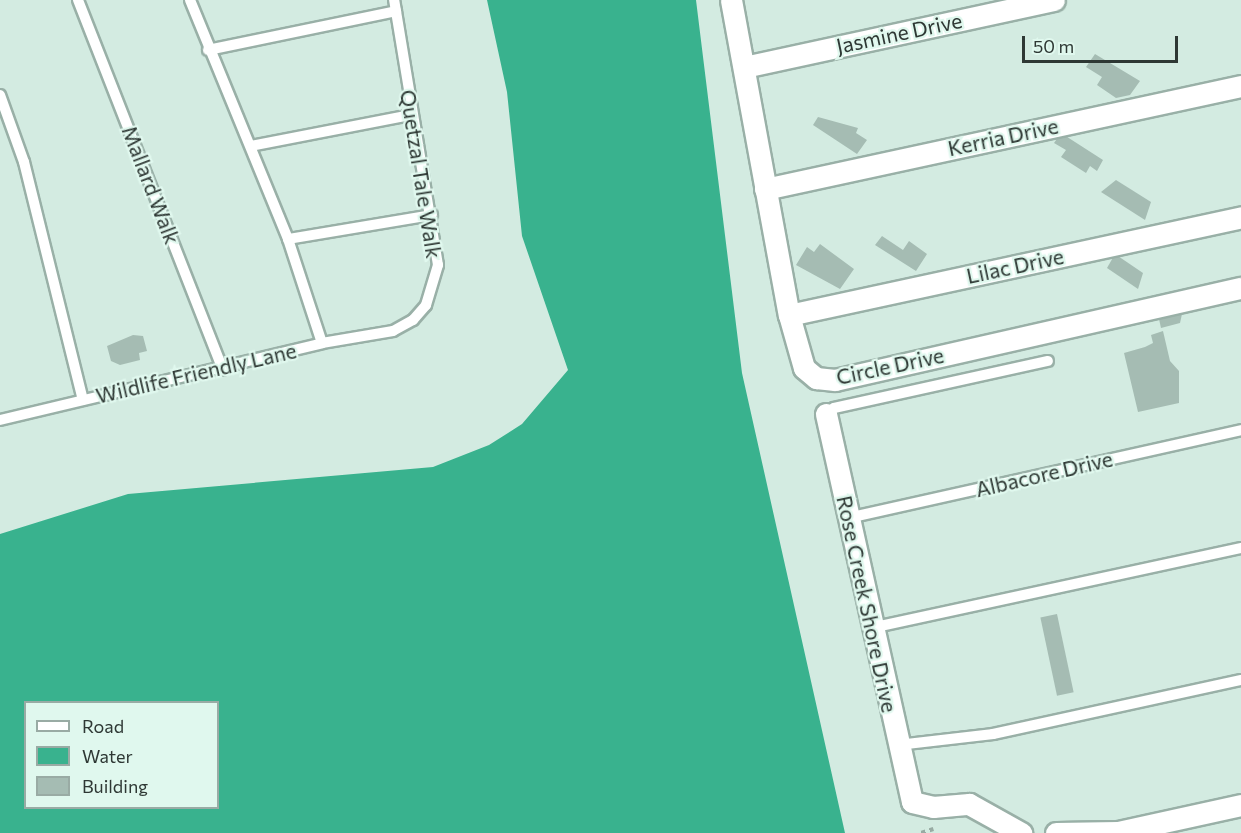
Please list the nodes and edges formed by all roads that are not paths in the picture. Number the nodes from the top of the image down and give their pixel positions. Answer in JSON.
{"nodes":[{"id":1,"x":78,"y":0,"type":"edge"},
{"id":2,"x":190,"y":0,"type":"edge"},
{"id":3,"x":731,"y":0,"type":"edge"},
{"id":4,"x":1054,"y":0,"type":"edge"},
{"id":5,"x":395,"y":6,"type":"edge"},
{"id":6,"x":208,"y":50,"type":"junction"},
{"id":7,"x":744,"y":67,"type":"junction"},
{"id":8,"x":1241,"y":86,"type":"edge"},
{"id":9,"x":0,"y":94,"type":"edge"},
{"id":10,"x":410,"y":115,"type":"junction"},
{"id":11,"x":251,"y":146,"type":"junction"},
{"id":12,"x":765,"y":189,"type":"junction"},
{"id":13,"x":432,"y":215,"type":"junction"},
{"id":14,"x":1241,"y":217,"type":"edge"},
{"id":15,"x":288,"y":239,"type":"junction"},
{"id":16,"x":1241,"y":288,"type":"edge"},
{"id":17,"x":789,"y":315,"type":"junction"},
{"id":18,"x":393,"y":332,"type":"joint"},
{"id":19,"x":322,"y":343,"type":"junction"},
{"id":20,"x":1048,"y":361,"type":"dead end"},
{"id":21,"x":223,"y":370,"type":"junction"},
{"id":22,"x":83,"y":400,"type":"junction"},
{"id":23,"x":826,"y":414,"type":"joint"},
{"id":24,"x":0,"y":420,"type":"edge"},
{"id":25,"x":1241,"y":430,"type":"edge"},
{"id":26,"x":848,"y":518,"type":"junction"},
{"id":27,"x":1241,"y":548,"type":"edge"},
{"id":28,"x":870,"y":628,"type":"junction"},
{"id":29,"x":1241,"y":680,"type":"edge"},
{"id":30,"x":898,"y":745,"type":"junction"},
{"id":31,"x":1241,"y":805,"type":"edge"},
{"id":32,"x":1020,"y":833,"type":"edge"},
{"id":33,"x":1056,"y":833,"type":"edge"}],
"edges":[{"from":1,"to":21,"type":"lane","name":"Mallard Walk"},
{"from":2,"to":6,"type":"lane"},
{"from":3,"to":7,"type":"street","name":"Circle Drive"},
{"from":4,"to":7,"type":"street","name":"Jasmine Drive"},
{"from":5,"to":6,"type":"lane"},
{"from":5,"to":10,"type":"lane","name":"Quetzal Tale Walk"},
{"from":6,"to":11,"type":"lane"},
{"from":7,"to":12,"type":"street","name":"Circle Drive"},
{"from":8,"to":12,"type":"street","name":"Kerria Drive"},
{"from":9,"to":22,"type":"lane"},
{"from":10,"to":11,"type":"lane"},
{"from":10,"to":13,"type":"lane","name":"Quetzal Tale Walk"},
{"from":11,"to":15,"type":"lane"},
{"from":12,"to":17,"type":"street","name":"Circle Drive"},
{"from":13,"to":15,"type":"lane"},
{"from":13,"to":18,"type":"lane","name":"Quetzal Tale Walk"},
{"from":14,"to":17,"type":"street","name":"Lilac Drive"},
{"from":15,"to":19,"type":"lane"},
{"from":16,"to":17,"type":"street","name":"Circle Drive"},
{"from":18,"to":19,"type":"lane","name":"Wildlife Friendly Lane"},
{"from":19,"to":21,"type":"lane","name":"Wildlife Friendly Lane"},
{"from":20,"to":23,"type":"lane"},
{"from":21,"to":22,"type":"lane","name":"Wildlife Friendly Lane"},
{"from":22,"to":24,"type":"lane","name":"Wildlife Friendly Lane"},
{"from":23,"to":26,"type":"street","name":"Rose Creek Shore Drive"},
{"from":25,"to":26,"type":"lane","name":"Albacore Drive"},
{"from":26,"to":28,"type":"street","name":"Rose Creek Shore Drive"},
{"from":27,"to":28,"type":"lane"},
{"from":28,"to":30,"type":"street","name":"Rose Creek Shore Drive"},
{"from":29,"to":30,"type":"lane"},
{"from":30,"to":32,"type":"street","name":"Rose Creek Shore Drive"},
{"from":31,"to":33,"type":"street"}]}
